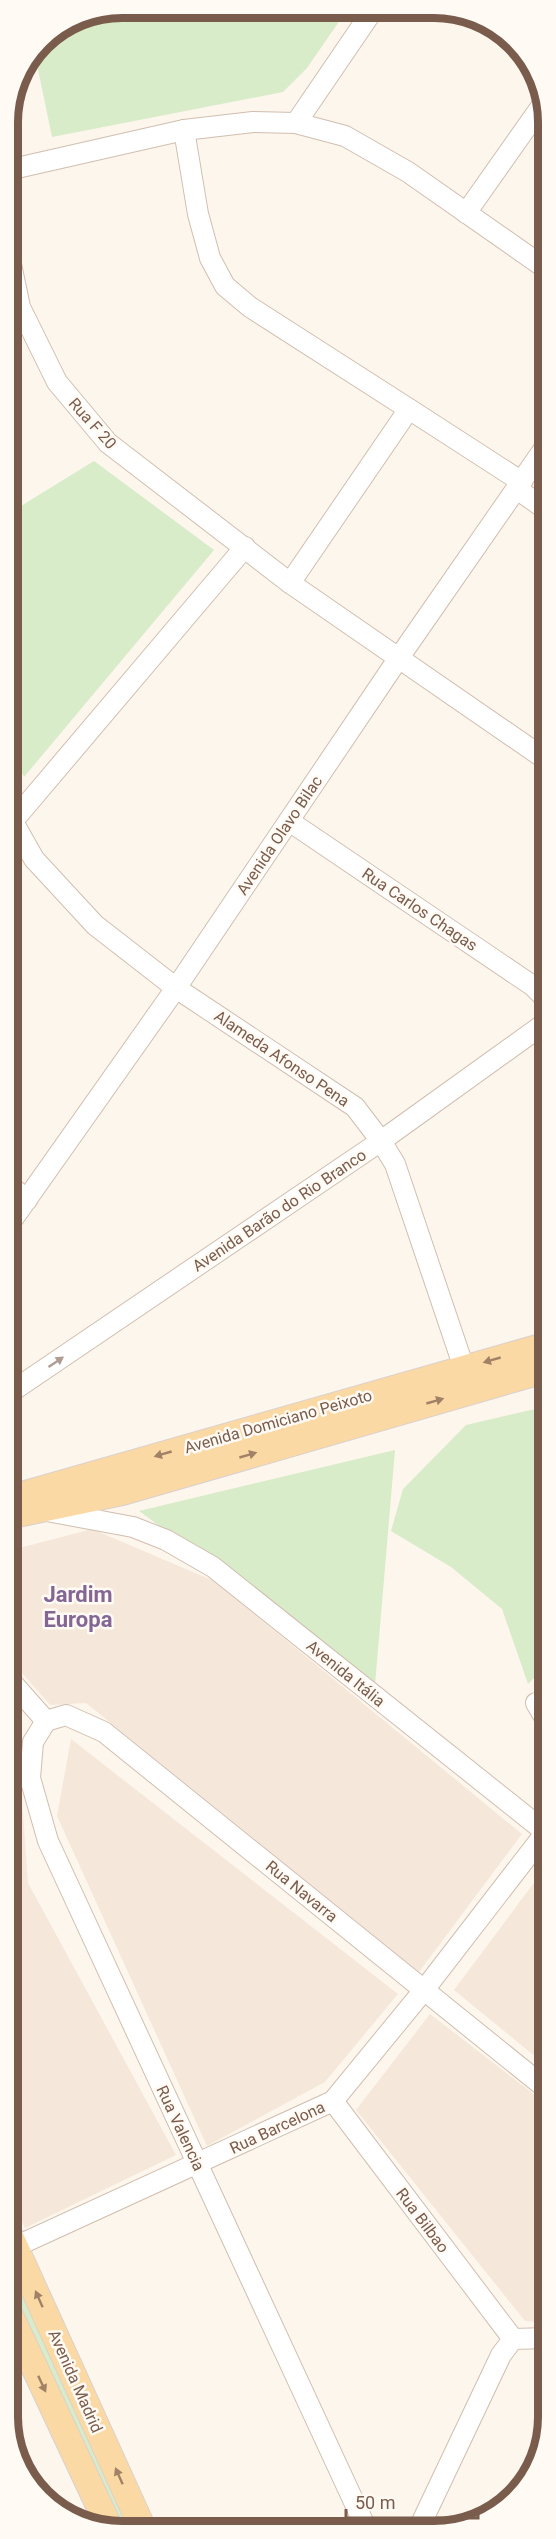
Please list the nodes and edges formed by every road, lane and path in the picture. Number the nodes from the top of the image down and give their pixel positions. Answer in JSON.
{"nodes":[{"id":1,"x":368,"y":18,"type":"edge"},
{"id":2,"x":537,"y":112,"type":"edge"},
{"id":3,"x":296,"y":123,"type":"junction"},
{"id":4,"x":184,"y":130,"type":"junction"},
{"id":5,"x":18,"y":168,"type":"edge"},
{"id":6,"x":466,"y":213,"type":"junction"},
{"id":7,"x":538,"y":263,"type":"edge"},
{"id":8,"x":18,"y":293,"type":"edge"},
{"id":9,"x":409,"y":409,"type":"junction"},
{"id":10,"x":538,"y":457,"type":"edge"},
{"id":11,"x":519,"y":485,"type":"junction"},
{"id":12,"x":538,"y":502,"type":"edge"},
{"id":13,"x":245,"y":547,"type":"junction"},
{"id":14,"x":290,"y":584,"type":"junction"},
{"id":15,"x":398,"y":659,"type":"junction"},
{"id":16,"x":538,"y":754,"type":"edge"},
{"id":17,"x":18,"y":808,"type":"edge"},
{"id":18,"x":289,"y":820,"type":"junction"},
{"id":19,"x":18,"y":831,"type":"edge"},
{"id":20,"x":176,"y":988,"type":"junction"},
{"id":21,"x":538,"y":991,"type":"edge"},
{"id":22,"x":538,"y":1028,"type":"edge"},
{"id":23,"x":381,"y":1141,"type":"junction"},
{"id":24,"x":18,"y":1192,"type":"edge"},
{"id":25,"x":27,"y":1200,"type":"junction"},
{"id":26,"x":18,"y":1212,"type":"edge"},
{"id":27,"x":538,"y":1347,"type":"edge"},
{"id":28,"x":464,"y":1368,"type":"junction"},
{"id":29,"x":538,"y":1373,"type":"edge"},
{"id":30,"x":18,"y":1387,"type":"edge"},
{"id":31,"x":122,"y":1492,"type":"junction"},
{"id":32,"x":18,"y":1496,"type":"edge"},
{"id":33,"x":41,"y":1510,"type":"junction"},
{"id":34,"x":18,"y":1514,"type":"edge"},
{"id":35,"x":133,"y":1527,"type":"junction"},
{"id":36,"x":18,"y":1689,"type":"edge"},
{"id":37,"x":536,"y":1704,"type":"dead end"},
{"id":38,"x":538,"y":1707,"type":"edge"},
{"id":39,"x":46,"y":1721,"type":"junction"},
{"id":40,"x":538,"y":1826,"type":"edge"},
{"id":41,"x":538,"y":1844,"type":"edge"},
{"id":42,"x":424,"y":1990,"type":"junction"},
{"id":43,"x":538,"y":2082,"type":"edge"},
{"id":44,"x":333,"y":2101,"type":"junction"},
{"id":45,"x":197,"y":2163,"type":"junction"},
{"id":46,"x":18,"y":2240,"type":"edge"},
{"id":47,"x":18,"y":2258,"type":"edge"},
{"id":48,"x":18,"y":2333,"type":"edge"},
{"id":49,"x":538,"y":2338,"type":"edge"},
{"id":50,"x":513,"y":2339,"type":"junction"},
{"id":51,"x":105,"y":2519,"type":"edge"},
{"id":52,"x":139,"y":2521,"type":"edge"},
{"id":53,"x":363,"y":2521,"type":"edge"},
{"id":54,"x":422,"y":2521,"type":"edge"}],
"edges":[{"from":1,"to":3,"type":"street"},
{"from":2,"to":6,"type":"street"},
{"from":3,"to":4,"type":"street"},
{"from":3,"to":6,"type":"street"},
{"from":4,"to":5,"type":"street"},
{"from":4,"to":9,"type":"street"},
{"from":6,"to":7,"type":"street"},
{"from":8,"to":13,"type":"street","name":"Rua F 20"},
{"from":9,"to":11,"type":"street"},
{"from":9,"to":14,"type":"street"},
{"from":10,"to":11,"type":"street","name":"Avenida Olavo Bilac"},
{"from":11,"to":12,"type":"street"},
{"from":11,"to":15,"type":"street","name":"Avenida Olavo Bilac"},
{"from":13,"to":14,"type":"street","name":"Rua F 20"},
{"from":13,"to":17,"type":"street"},
{"from":14,"to":15,"type":"street","name":"Rua F 20"},
{"from":15,"to":16,"type":"street","name":"Rua F 20"},
{"from":15,"to":18,"type":"street","name":"Avenida Olavo Bilac"},
{"from":18,"to":20,"type":"street","name":"Avenida Olavo Bilac"},
{"from":18,"to":21,"type":"street","name":"Rua Carlos Chagas"},
{"from":19,"to":20,"type":"street","name":"Alameda Afonso Pena"},
{"from":20,"to":23,"type":"street","name":"Alameda Afonso Pena"},
{"from":20,"to":25,"type":"street","name":"Avenida Olavo Bilac"},
{"from":22,"to":23,"type":"street","name":"Avenida Barão do Rio Branco"},
{"from":23,"to":28,"type":"street","name":"Alameda Afonso Pena"},
{"from":30,"to":23,"type":"street","name":"Avenida Barão do Rio Branco","one_way":true},
{"from":24,"to":25,"type":"street"},
{"from":25,"to":26,"type":"street","name":"Avenida Olavo Bilac"},
{"from":27,"to":28,"type":"main road","name":"Avenida Domiciano Peixoto","one_way":true},
{"from":28,"to":32,"type":"main road","name":"Avenida Domiciano Peixoto","one_way":true},
{"from":31,"to":29,"type":"main road","name":"Avenida Domiciano Peixoto","one_way":true},
{"from":31,"to":33,"type":"main road","name":"Avenida Domiciano Peixoto"},
{"from":31,"to":35,"type":"street"},
{"from":33,"to":34,"type":"main road","name":"Avenida Domiciano Peixoto"},
{"from":33,"to":35,"type":"street","name":"Avenida Itália"},
{"from":35,"to":40,"type":"street","name":"Avenida Itália"},
{"from":36,"to":39,"type":"street"},
{"from":37,"to":38,"type":"street"},
{"from":39,"to":42,"type":"street","name":"Rua Navarra"},
{"from":39,"to":45,"type":"street","name":"Rua Valencia"},
{"from":41,"to":42,"type":"street","name":"Rua Barcelona"},
{"from":42,"to":43,"type":"street","name":"Rua Navarra"},
{"from":42,"to":44,"type":"street","name":"Rua Barcelona"},
{"from":44,"to":45,"type":"street","name":"Rua Barcelona"},
{"from":44,"to":50,"type":"street","name":"Rua Bilbao"},
{"from":45,"to":46,"type":"street","name":"Rua Barcelona"},
{"from":45,"to":53,"type":"street","name":"Rua Valencia"},
{"from":52,"to":47,"type":"main road","name":"Avenida Madrid","one_way":true},
{"from":48,"to":51,"type":"main road","name":"Avenida Madrid","one_way":true},
{"from":49,"to":50,"type":"street"},
{"from":50,"to":54,"type":"street"}]}
